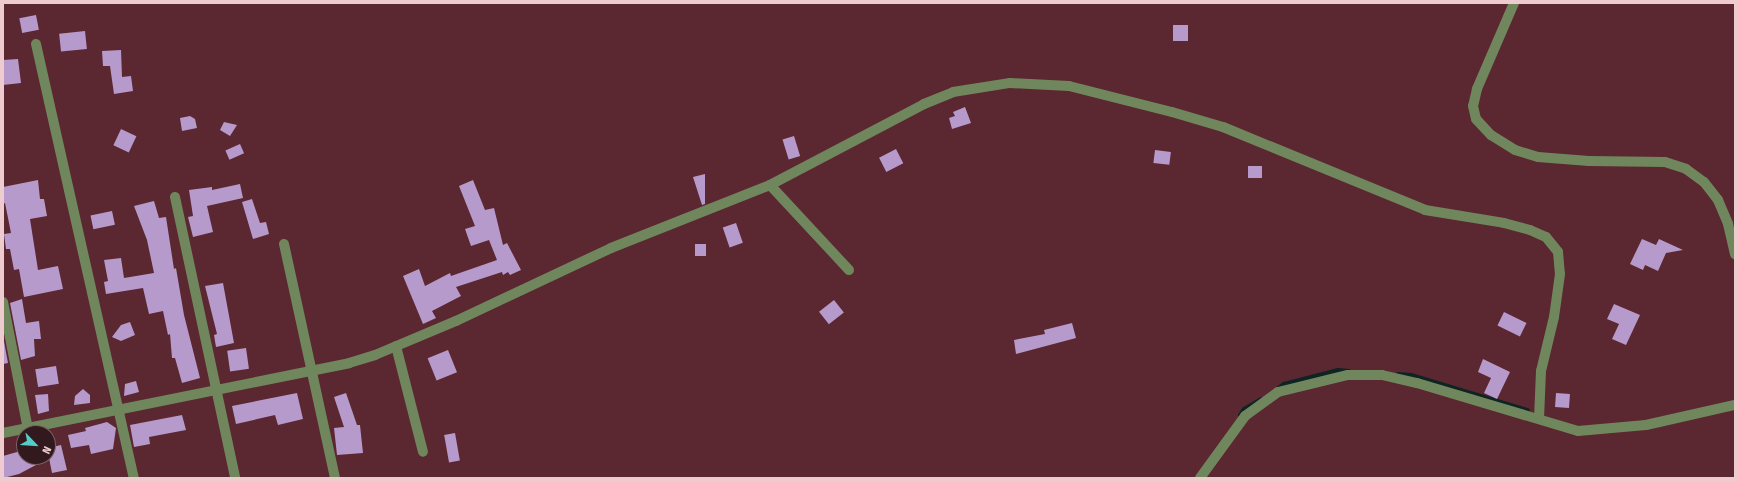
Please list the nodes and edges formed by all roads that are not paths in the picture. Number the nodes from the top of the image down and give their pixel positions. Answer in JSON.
{"nodes":[{"id":1,"x":1514,"y":3,"type":"edge"},
{"id":2,"x":36,"y":44,"type":"dead end"},
{"id":3,"x":770,"y":186,"type":"junction"},
{"id":4,"x":175,"y":197,"type":"dead end"},
{"id":5,"x":284,"y":244,"type":"dead end"},
{"id":6,"x":1735,"y":254,"type":"edge"},
{"id":7,"x":849,"y":270,"type":"dead end"},
{"id":8,"x":3,"y":302,"type":"edge"},
{"id":9,"x":396,"y":346,"type":"junction"},
{"id":10,"x":310,"y":371,"type":"junction"},
{"id":11,"x":216,"y":390,"type":"junction"},
{"id":12,"x":1735,"y":405,"type":"edge"},
{"id":13,"x":119,"y":410,"type":"junction"},
{"id":14,"x":1539,"y":418,"type":"junction"},
{"id":15,"x":27,"y":425,"type":"edge"},
{"id":16,"x":47,"y":425,"type":"edge"},
{"id":17,"x":16,"y":431,"type":"edge"},
{"id":18,"x":3,"y":433,"type":"edge"},
{"id":19,"x":423,"y":452,"type":"dead end"},
{"id":20,"x":134,"y":478,"type":"edge"},
{"id":21,"x":235,"y":478,"type":"edge"},
{"id":22,"x":335,"y":478,"type":"edge"},
{"id":23,"x":1200,"y":478,"type":"edge"}],
"edges":[{"from":1,"to":6,"type":"street"},
{"from":2,"to":13,"type":"street"},
{"from":3,"to":7,"type":"street"},
{"from":3,"to":9,"type":"street"},
{"from":3,"to":14,"type":"street"},
{"from":4,"to":11,"type":"street"},
{"from":5,"to":10,"type":"street"},
{"from":8,"to":15,"type":"street"},
{"from":9,"to":10,"type":"street"},
{"from":9,"to":19,"type":"street"},
{"from":10,"to":11,"type":"street"},
{"from":10,"to":22,"type":"street"},
{"from":11,"to":13,"type":"street"},
{"from":11,"to":21,"type":"street"},
{"from":12,"to":14,"type":"street"},
{"from":13,"to":16,"type":"street"},
{"from":13,"to":20,"type":"street"},
{"from":14,"to":23,"type":"street"},
{"from":17,"to":18,"type":"street"}]}
